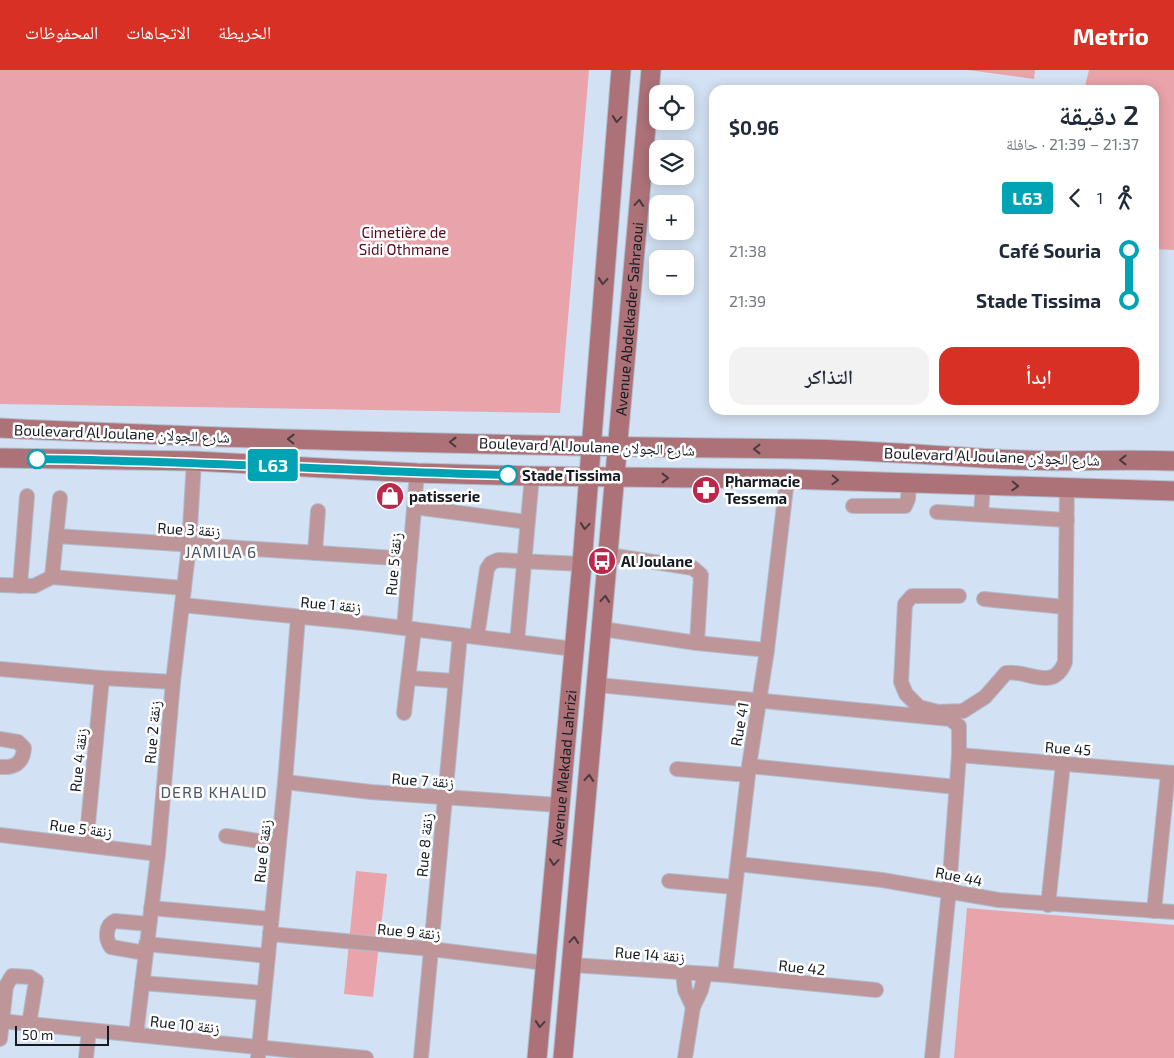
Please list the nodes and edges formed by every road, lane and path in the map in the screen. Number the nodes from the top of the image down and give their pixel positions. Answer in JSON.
{"nodes":[{"id":1,"x":620,"y":70,"type":"edge"},
{"id":2,"x":651,"y":70,"type":"edge"},
{"id":3,"x":0,"y":428,"type":"edge"},
{"id":4,"x":589,"y":447,"type":"junction"},
{"id":5,"x":618,"y":448,"type":"junction"},
{"id":6,"x":0,"y":458,"type":"edge"},
{"id":7,"x":1174,"y":460,"type":"edge"},
{"id":8,"x":194,"y":461,"type":"junction"},
{"id":9,"x":417,"y":473,"type":"junction"},
{"id":10,"x":532,"y":476,"type":"junction"},
{"id":11,"x":588,"y":478,"type":"junction"},
{"id":12,"x":616,"y":478,"type":"junction"},
{"id":13,"x":786,"y":479,"type":"junction"},
{"id":14,"x":909,"y":483,"type":"junction"},
{"id":15,"x":983,"y":485,"type":"junction"},
{"id":16,"x":1067,"y":487,"type":"junction"},
{"id":17,"x":1174,"y":491,"type":"edge"},
{"id":18,"x":27,"y":496,"type":"dead end"},
{"id":19,"x":60,"y":498,"type":"dead end"},
{"id":20,"x":853,"y":506,"type":"dead end"},
{"id":21,"x":414,"y":507,"type":"junction"},
{"id":22,"x":318,"y":511,"type":"dead end"},
{"id":23,"x":937,"y":512,"type":"dead end"},
{"id":24,"x":981,"y":514,"type":"junction"},
{"id":25,"x":1066,"y":520,"type":"junction"},
{"id":26,"x":527,"y":522,"type":"junction"},
{"id":27,"x":56,"y":536,"type":"junction"},
{"id":28,"x":189,"y":544,"type":"junction"},
{"id":29,"x":315,"y":553,"type":"junction"},
{"id":30,"x":609,"y":555,"type":"junction"},
{"id":31,"x":410,"y":559,"type":"junction"},
{"id":32,"x":524,"y":560,"type":"junction"},
{"id":33,"x":582,"y":564,"type":"junction"},
{"id":34,"x":52,"y":577,"type":"junction"},
{"id":35,"x":0,"y":585,"type":"edge"},
{"id":36,"x":20,"y":586,"type":"junction"},
{"id":37,"x":184,"y":588,"type":"junction"},
{"id":38,"x":958,"y":596,"type":"dead end"},
{"id":39,"x":984,"y":599,"type":"dead end"},
{"id":40,"x":182,"y":605,"type":"junction"},
{"id":41,"x":1065,"y":607,"type":"junction"},
{"id":42,"x":298,"y":617,"type":"junction"},
{"id":43,"x":409,"y":629,"type":"junction"},
{"id":44,"x":602,"y":629,"type":"junction"},
{"id":45,"x":460,"y":635,"type":"junction"},
{"id":46,"x":477,"y":637,"type":"junction"},
{"id":47,"x":517,"y":642,"type":"junction"},
{"id":48,"x":696,"y":643,"type":"junction"},
{"id":49,"x":574,"y":649,"type":"junction"},
{"id":50,"x":767,"y":650,"type":"junction"},
{"id":51,"x":0,"y":669,"type":"edge"},
{"id":52,"x":102,"y":678,"type":"junction"},
{"id":53,"x":408,"y":678,"type":"junction"},
{"id":54,"x":455,"y":680,"type":"junction"},
{"id":55,"x":173,"y":682,"type":"junction"},
{"id":56,"x":598,"y":684,"type":"junction"},
{"id":57,"x":760,"y":700,"type":"junction"},
{"id":58,"x":404,"y":713,"type":"dead end"},
{"id":59,"x":0,"y":739,"type":"edge"},
{"id":60,"x":959,"y":755,"type":"junction"},
{"id":61,"x":1063,"y":764,"type":"junction"},
{"id":62,"x":0,"y":767,"type":"edge"},
{"id":63,"x":677,"y":769,"type":"dead end"},
{"id":64,"x":748,"y":771,"type":"junction"},
{"id":65,"x":1171,"y":773,"type":"edge"},
{"id":66,"x":285,"y":782,"type":"junction"},
{"id":67,"x":956,"y":787,"type":"junction"},
{"id":68,"x":445,"y":798,"type":"junction"},
{"id":69,"x":559,"y":805,"type":"junction"},
{"id":70,"x":0,"y":835,"type":"edge"},
{"id":71,"x":226,"y":836,"type":"dead end"},
{"id":72,"x":279,"y":844,"type":"junction"},
{"id":73,"x":86,"y":845,"type":"junction"},
{"id":74,"x":158,"y":854,"type":"junction"},
{"id":75,"x":738,"y":864,"type":"junction"},
{"id":76,"x":669,"y":881,"type":"dead end"},
{"id":77,"x":734,"y":887,"type":"junction"},
{"id":78,"x":949,"y":890,"type":"junction"},
{"id":79,"x":1048,"y":905,"type":"junction"},
{"id":80,"x":151,"y":908,"type":"junction"},
{"id":81,"x":1154,"y":911,"type":"junction"},
{"id":82,"x":1174,"y":912,"type":"edge"},
{"id":83,"x":271,"y":919,"type":"junction"},
{"id":84,"x":149,"y":924,"type":"junction"},
{"id":85,"x":270,"y":934,"type":"junction"},
{"id":86,"x":146,"y":949,"type":"junction"},
{"id":87,"x":431,"y":949,"type":"junction"},
{"id":88,"x":268,"y":956,"type":"junction"},
{"id":89,"x":545,"y":963,"type":"junction"},
{"id":90,"x":572,"y":965,"type":"junction"},
{"id":91,"x":683,"y":972,"type":"junction"},
{"id":92,"x":705,"y":974,"type":"junction"},
{"id":93,"x":725,"y":975,"type":"junction"},
{"id":94,"x":142,"y":983,"type":"junction"},
{"id":95,"x":876,"y":990,"type":"dead end"},
{"id":96,"x":264,"y":993,"type":"junction"},
{"id":97,"x":693,"y":1007,"type":"junction"},
{"id":98,"x":1,"y":1021,"type":"edge"},
{"id":99,"x":29,"y":1024,"type":"junction"},
{"id":100,"x":89,"y":1030,"type":"junction"},
{"id":101,"x":136,"y":1035,"type":"junction"},
{"id":102,"x":0,"y":1039,"type":"edge"},
{"id":103,"x":258,"y":1053,"type":"edge"},
{"id":104,"x":86,"y":1058,"type":"edge"},
{"id":105,"x":366,"y":1058,"type":"edge"},
{"id":106,"x":421,"y":1058,"type":"edge"},
{"id":107,"x":537,"y":1058,"type":"edge"},
{"id":108,"x":563,"y":1058,"type":"edge"},
{"id":109,"x":685,"y":1058,"type":"edge"},
{"id":110,"x":932,"y":1058,"type":"edge"}],
"edges":[{"from":1,"to":4,"type":"main road","name":"Avenue Abdelkader Sahraoui","one_way":true},
{"from":5,"to":2,"type":"main road","name":"Avenue Abdelkader Sahraoui","one_way":true},
{"from":4,"to":3,"type":"main road","name":"Boulevard Al Joulane شارع الجولان","one_way":true},
{"from":4,"to":5,"type":"main road","name":"Boulevard Al Joulane شارع الجولان"},
{"from":4,"to":11,"type":"main road","name":"Avenue Abdelkader Sahraoui"},
{"from":7,"to":5,"type":"main road","name":"Boulevard Al Joulane شارع الجولان","one_way":true},
{"from":5,"to":12,"type":"main road","name":"Avenue Abdelkader Sahraoui"},
{"from":6,"to":8,"type":"main road","name":"Boulevard Al Joulane شارع الجولان"},
{"from":8,"to":9,"type":"main road","name":"Boulevard Al Joulane شارع الجولان"},
{"from":8,"to":28,"type":"street","name":"Rue 2 زنقة"},
{"from":9,"to":10,"type":"main road","name":"Boulevard Al Joulane شارع الجولان"},
{"from":9,"to":21,"type":"street","name":"Rue 5 زنقة"},
{"from":10,"to":11,"type":"main road","name":"Boulevard Al Joulane شارع الجولان"},
{"from":10,"to":26,"type":"street"},
{"from":11,"to":12,"type":"main road","name":"Boulevard Al Joulane شارع الجولان"},
{"from":11,"to":33,"type":"main road","name":"Avenue Mekdad Lahrizi","one_way":true},
{"from":12,"to":13,"type":"main road","name":"Boulevard Al Joulane شارع الجولان","one_way":true},
{"from":12,"to":30,"type":"main road","name":"Avenue Mekdad Lahrizi"},
{"from":13,"to":14,"type":"main road","name":"Boulevard Al Joulane شارع الجولان","one_way":true},
{"from":13,"to":50,"type":"street","name":"Rue 41"},
{"from":14,"to":15,"type":"main road","name":"Boulevard Al Joulane شارع الجولان"},
{"from":14,"to":20,"type":"street"},
{"from":15,"to":16,"type":"main road","name":"Boulevard Al Joulane شارع الجولان","one_way":true},
{"from":15,"to":24,"type":"street"},
{"from":16,"to":17,"type":"main road","name":"Boulevard Al Joulane شارع الجولان"},
{"from":16,"to":25,"type":"street"},
{"from":18,"to":36,"type":"street"},
{"from":19,"to":27,"type":"street"},
{"from":21,"to":26,"type":"street"},
{"from":21,"to":31,"type":"street","name":"Rue 5 زنقة"},
{"from":22,"to":29,"type":"street"},
{"from":23,"to":24,"type":"street"},
{"from":24,"to":25,"type":"street"},
{"from":25,"to":41,"type":"street"},
{"from":26,"to":32,"type":"street"},
{"from":27,"to":28,"type":"street","name":"Rue 3 زنقة"},
{"from":27,"to":34,"type":"street"},
{"from":28,"to":29,"type":"street","name":"Rue 3 زنقة"},
{"from":28,"to":37,"type":"street","name":"Rue 2 زنقة"},
{"from":29,"to":31,"type":"street","name":"Rue 3 زنقة"},
{"from":44,"to":30,"type":"main road","name":"Avenue Mekdad Lahrizi","one_way":true},
{"from":30,"to":48,"type":"street"},
{"from":31,"to":43,"type":"street","name":"Rue 5 زنقة"},
{"from":32,"to":33,"type":"street"},
{"from":32,"to":46,"type":"street"},
{"from":32,"to":47,"type":"street"},
{"from":33,"to":49,"type":"main road","name":"Avenue Mekdad Lahrizi"},
{"from":34,"to":36,"type":"street"},
{"from":34,"to":37,"type":"street"},
{"from":35,"to":36,"type":"street"},
{"from":37,"to":40,"type":"street","name":"Rue 2 زنقة"},
{"from":38,"to":41,"type":"street"},
{"from":39,"to":41,"type":"street"},
{"from":40,"to":42,"type":"street","name":"Rue 1 زنقة"},
{"from":40,"to":55,"type":"street","name":"Rue 2 زنقة"},
{"from":42,"to":43,"type":"street","name":"Rue 1 زنقة"},
{"from":42,"to":66,"type":"street","name":"Rue 6 زنقة"},
{"from":43,"to":45,"type":"street","name":"Rue 1 زنقة"},
{"from":43,"to":53,"type":"street","name":"Rue 5 زنقة"},
{"from":44,"to":48,"type":"street"},
{"from":44,"to":56,"type":"main road","name":"Avenue Mekdad Lahrizi"},
{"from":45,"to":46,"type":"street","name":"Rue 1 زنقة"},
{"from":45,"to":54,"type":"street","name":"Rue 8 زنقة"},
{"from":46,"to":47,"type":"street","name":"Rue 1 زنقة"},
{"from":47,"to":49,"type":"street","name":"Rue 1 زنقة"},
{"from":48,"to":50,"type":"street"},
{"from":49,"to":69,"type":"main road","name":"Avenue Mekdad Lahrizi"},
{"from":50,"to":57,"type":"street","name":"Rue 41"},
{"from":51,"to":52,"type":"street"},
{"from":52,"to":55,"type":"street"},
{"from":52,"to":73,"type":"street","name":"Rue 4 زنقة"},
{"from":53,"to":54,"type":"street"},
{"from":53,"to":58,"type":"street","name":"Rue 5 زنقة"},
{"from":54,"to":68,"type":"street","name":"Rue 8 زنقة"},
{"from":55,"to":74,"type":"street","name":"Rue 2 زنقة"},
{"from":56,"to":57,"type":"street"},
{"from":90,"to":56,"type":"main road","name":"Avenue Mekdad Lahrizi","one_way":true},
{"from":57,"to":60,"type":"street"},
{"from":57,"to":64,"type":"street","name":"Rue 41"},
{"from":59,"to":62,"type":"street"},
{"from":60,"to":61,"type":"street","name":"Rue 45"},
{"from":60,"to":67,"type":"street"},
{"from":61,"to":65,"type":"street","name":"Rue 45"},
{"from":61,"to":79,"type":"street"},
{"from":63,"to":64,"type":"street"},
{"from":64,"to":67,"type":"street"},
{"from":64,"to":75,"type":"street","name":"Rue 41"},
{"from":65,"to":81,"type":"street"},
{"from":66,"to":68,"type":"street","name":"Rue 7 زنقة"},
{"from":66,"to":72,"type":"street","name":"Rue 6 زنقة"},
{"from":67,"to":78,"type":"street"},
{"from":68,"to":69,"type":"street","name":"Rue 7 زنقة"},
{"from":68,"to":87,"type":"street","name":"Rue 8 زنقة"},
{"from":69,"to":89,"type":"main road","name":"Avenue Mekdad Lahrizi","one_way":true},
{"from":70,"to":73,"type":"street","name":"Rue 5 زنقة"},
{"from":71,"to":72,"type":"street"},
{"from":72,"to":83,"type":"street","name":"Rue 6 زنقة"},
{"from":73,"to":74,"type":"street","name":"Rue 5 زنقة"},
{"from":74,"to":80,"type":"street","name":"Rue 2 زنقة"},
{"from":75,"to":77,"type":"street","name":"Rue 41"},
{"from":75,"to":78,"type":"street","name":"Rue 44"},
{"from":76,"to":77,"type":"street"},
{"from":77,"to":93,"type":"street","name":"Rue 41"},
{"from":78,"to":79,"type":"street","name":"Rue 44"},
{"from":78,"to":110,"type":"street"},
{"from":79,"to":81,"type":"street","name":"Rue 44"},
{"from":80,"to":83,"type":"street"},
{"from":80,"to":84,"type":"street","name":"Rue 2 زنقة"},
{"from":81,"to":82,"type":"street","name":"Rue 44"},
{"from":83,"to":85,"type":"street","name":"Rue 6 زنقة"},
{"from":84,"to":86,"type":"street","name":"Rue 2 زنقة"},
{"from":84,"to":86,"type":"street"},
{"from":85,"to":87,"type":"street","name":"Rue 9 زنقة"},
{"from":85,"to":88,"type":"street","name":"Rue 6 زنقة"},
{"from":86,"to":88,"type":"street"},
{"from":86,"to":94,"type":"street","name":"Rue 2 زنقة"},
{"from":87,"to":89,"type":"street","name":"Rue 9 زنقة"},
{"from":87,"to":106,"type":"street","name":"Rue 8 زنقة"},
{"from":88,"to":96,"type":"street","name":"Rue 6 زنقة"},
{"from":89,"to":107,"type":"main road","name":"Avenue Mekdad Lahrizi","one_way":true},
{"from":90,"to":91,"type":"street","name":"Rue 14 زنقة"},
{"from":90,"to":108,"type":"main road","name":"Avenue Mekdad Lahrizi"},
{"from":91,"to":92,"type":"street","name":"Rue 14 زنقة"},
{"from":91,"to":97,"type":"street"},
{"from":92,"to":93,"type":"street","name":"Rue 14 زنقة"},
{"from":92,"to":97,"type":"street"},
{"from":93,"to":95,"type":"street","name":"Rue 42"},
{"from":94,"to":96,"type":"street"},
{"from":94,"to":101,"type":"street","name":"Rue 2 زنقة"},
{"from":96,"to":103,"type":"street","name":"Rue 6 زنقة"},
{"from":97,"to":109,"type":"street"},
{"from":98,"to":99,"type":"street","name":"Rue 10 زنقة"},
{"from":98,"to":99,"type":"street"},
{"from":98,"to":102,"type":"street"},
{"from":99,"to":100,"type":"street","name":"Rue 10 زنقة"},
{"from":100,"to":101,"type":"street","name":"Rue 10 زنقة"},
{"from":100,"to":104,"type":"street"},
{"from":101,"to":103,"type":"street","name":"Rue 10 زنقة"},
{"from":103,"to":105,"type":"street","name":"Rue 10 زنقة"}]}
